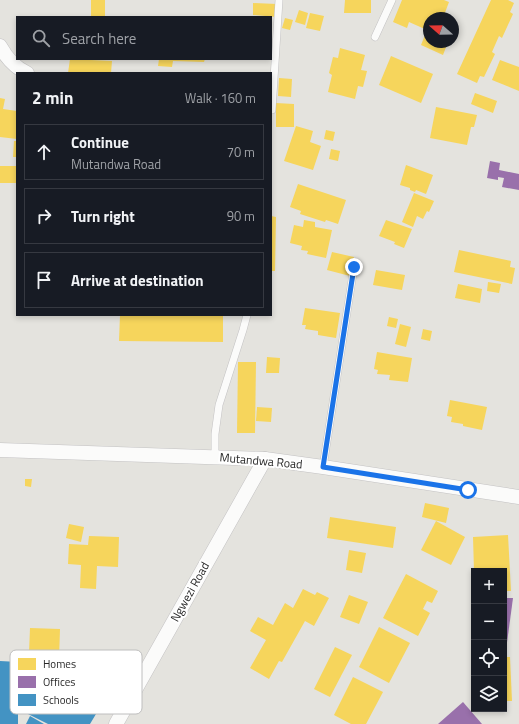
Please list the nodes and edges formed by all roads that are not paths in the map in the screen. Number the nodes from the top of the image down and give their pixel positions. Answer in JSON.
{"nodes":[{"id":1,"x":279,"y":0,"type":"edge"},
{"id":2,"x":392,"y":0,"type":"edge"},
{"id":3,"x":375,"y":37,"type":"dead end"},
{"id":4,"x":0,"y":46,"type":"edge"},
{"id":5,"x":25,"y":72,"type":"edge"},
{"id":6,"x":272,"y":110,"type":"dead end"},
{"id":7,"x":354,"y":267,"type":"dead end"},
{"id":8,"x":247,"y":316,"type":"edge"},
{"id":9,"x":0,"y":450,"type":"edge"},
{"id":10,"x":214,"y":457,"type":"junction"},
{"id":11,"x":265,"y":459,"type":"junction"},
{"id":12,"x":323,"y":467,"type":"junction"},
{"id":13,"x":519,"y":498,"type":"edge"},
{"id":14,"x":142,"y":678,"type":"edge"},
{"id":15,"x":122,"y":714,"type":"edge"},
{"id":16,"x":116,"y":724,"type":"edge"}],
"edges":[{"from":1,"to":6,"type":"lane"},
{"from":2,"to":3,"type":"lane"},
{"from":4,"to":5,"type":"street"},
{"from":7,"to":12,"type":"lane"},
{"from":8,"to":10,"type":"lane"},
{"from":9,"to":10,"type":"street","name":"Mutandwa Road"},
{"from":10,"to":11,"type":"street","name":"Mutandwa Road"},
{"from":11,"to":12,"type":"street","name":"Mutandwa Road"},
{"from":11,"to":14,"type":"street","name":"Ngwezi Road"},
{"from":12,"to":13,"type":"street","name":"Mutandwa Road"},
{"from":15,"to":16,"type":"street","name":"Ngwezi Road"}]}
